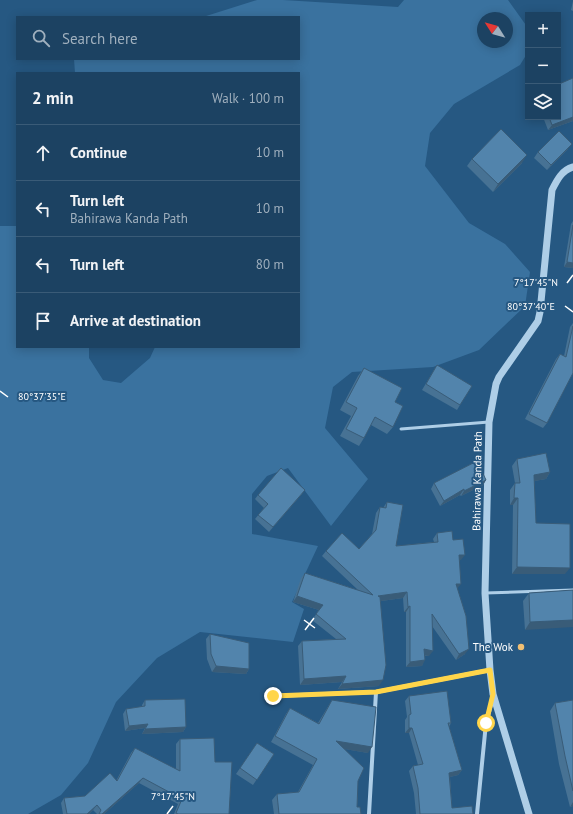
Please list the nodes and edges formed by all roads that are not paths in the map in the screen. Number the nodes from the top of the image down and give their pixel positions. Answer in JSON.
{"nodes":[{"id":1,"x":573,"y":167,"type":"edge"},
{"id":2,"x":489,"y":422,"type":"junction"},
{"id":3,"x":400,"y":429,"type":"dead end"},
{"id":4,"x":573,"y":590,"type":"edge"},
{"id":5,"x":486,"y":593,"type":"junction"},
{"id":6,"x":490,"y":670,"type":"junction"},
{"id":7,"x":376,"y":692,"type":"junction"},
{"id":8,"x":493,"y":694,"type":"junction"},
{"id":9,"x":273,"y":696,"type":"dead end"},
{"id":10,"x":369,"y":814,"type":"edge"},
{"id":11,"x":477,"y":814,"type":"edge"},
{"id":12,"x":529,"y":814,"type":"edge"}],
"edges":[{"from":1,"to":2,"type":"street","name":"Bahirawa Kanda Path"},
{"from":2,"to":3,"type":"lane"},
{"from":2,"to":5,"type":"street","name":"Bahirawa Kanda Path"},
{"from":4,"to":5,"type":"lane"},
{"from":5,"to":6,"type":"street","name":"Bahirawa Kanda Path"},
{"from":6,"to":7,"type":"street"},
{"from":6,"to":8,"type":"street","name":"Bahirawa Kanda Path"},
{"from":7,"to":9,"type":"street"},
{"from":7,"to":10,"type":"street"},
{"from":8,"to":11,"type":"street"},
{"from":8,"to":12,"type":"street","name":"Bahirawa Kanda Path"}]}
